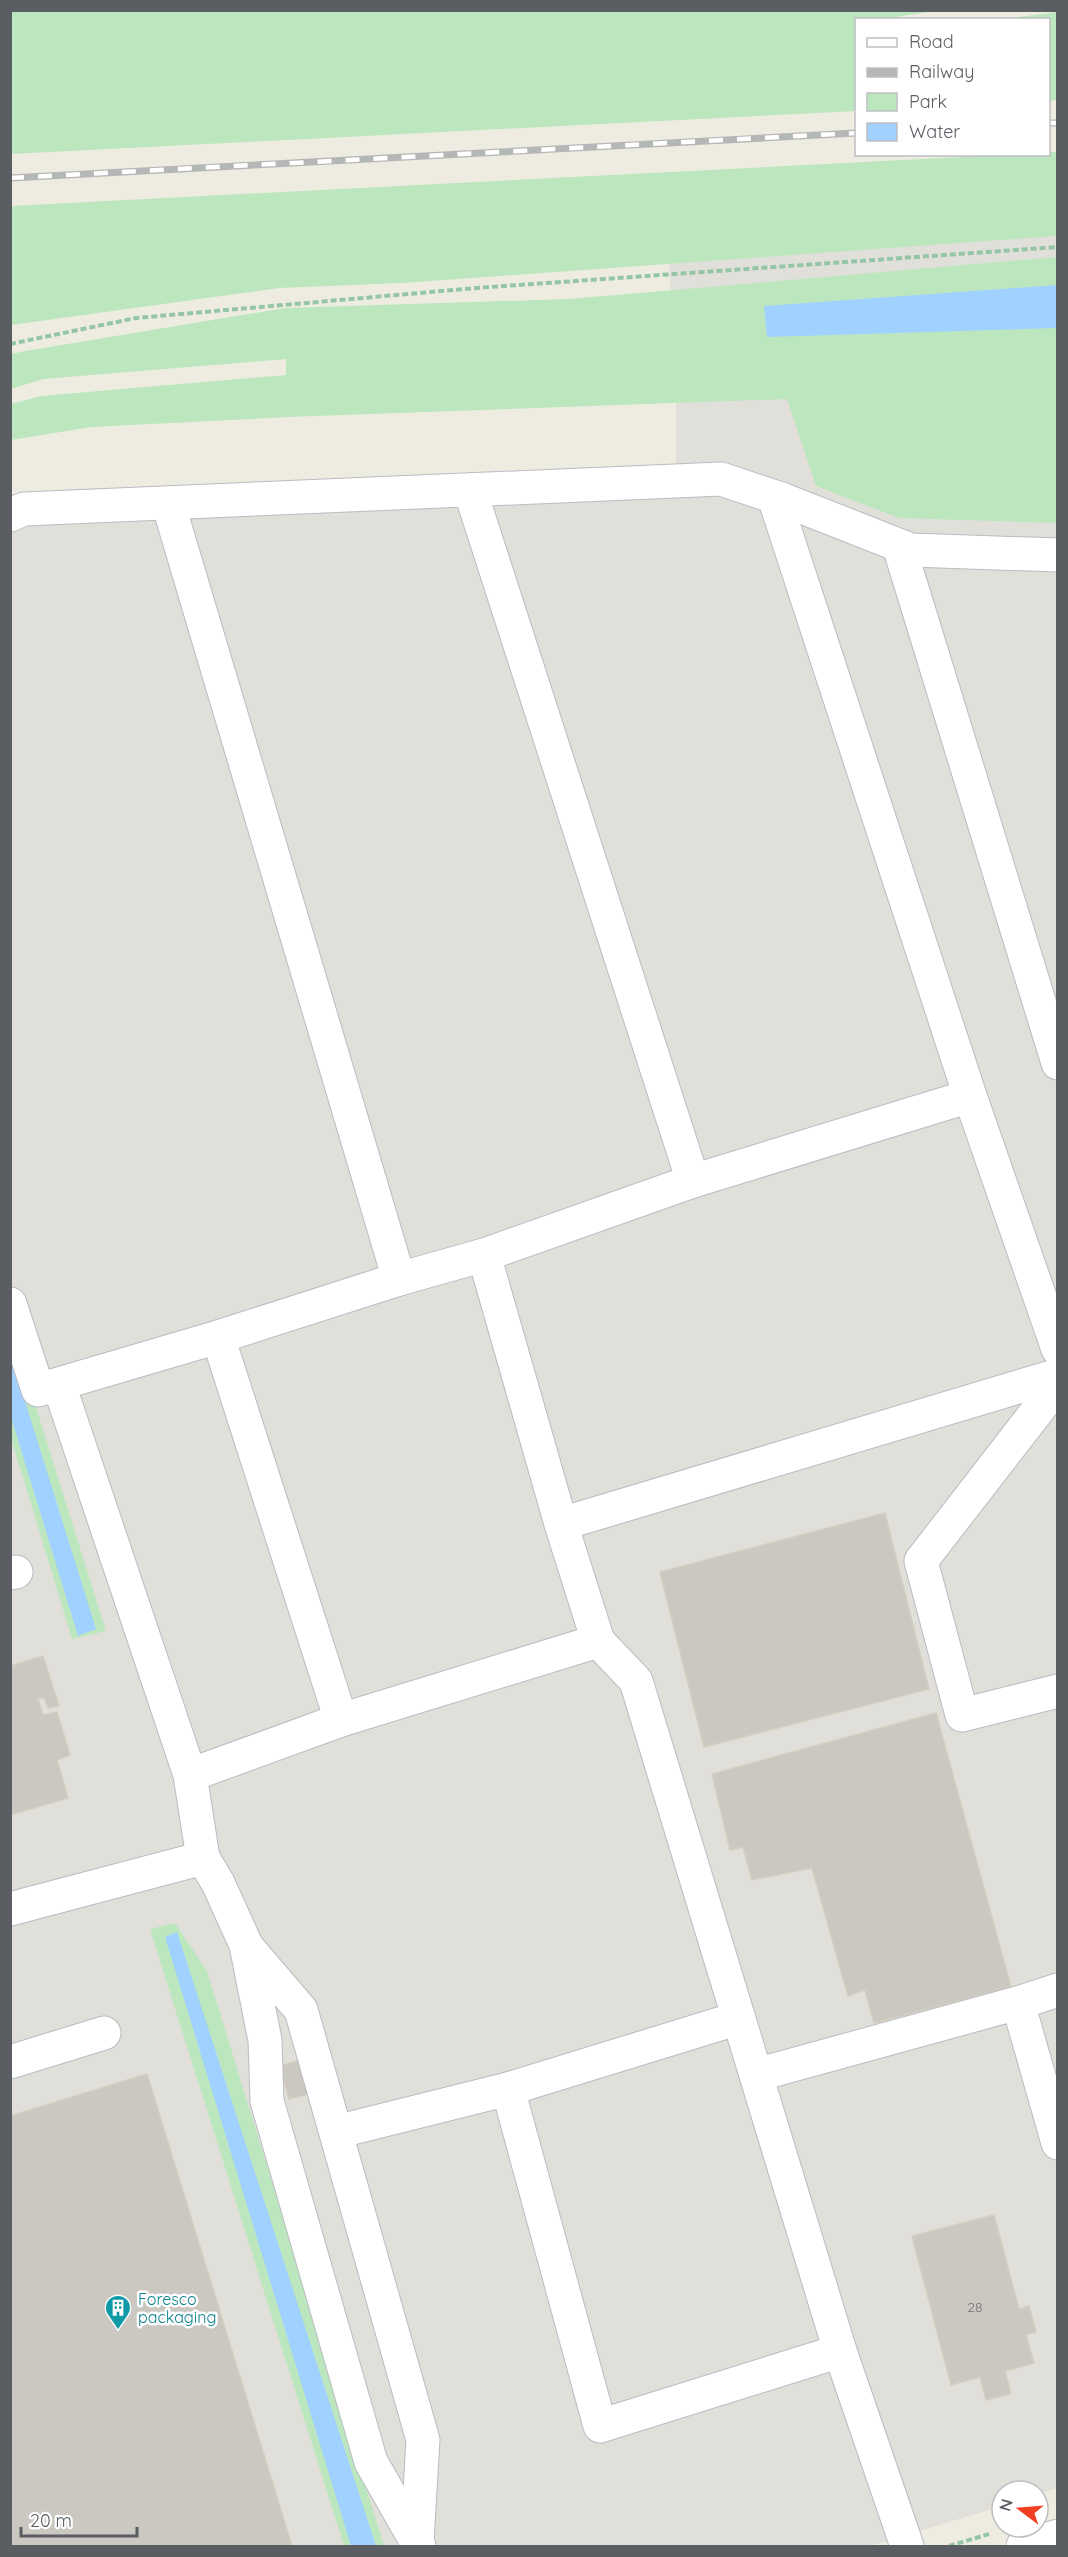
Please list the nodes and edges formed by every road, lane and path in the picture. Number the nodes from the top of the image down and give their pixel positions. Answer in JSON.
{"nodes":[{"id":1,"x":1058,"y":247,"type":"edge"},
{"id":2,"x":10,"y":344,"type":"edge"},
{"id":3,"x":470,"y":490,"type":"junction"},
{"id":4,"x":774,"y":497,"type":"junction"},
{"id":5,"x":168,"y":503,"type":"junction"},
{"id":6,"x":10,"y":515,"type":"edge"},
{"id":7,"x":899,"y":546,"type":"junction"},
{"id":8,"x":1058,"y":555,"type":"edge"},
{"id":9,"x":1058,"y":1063,"type":"edge"},
{"id":10,"x":970,"y":1096,"type":"junction"},
{"id":11,"x":693,"y":1181,"type":"junction"},
{"id":12,"x":484,"y":1255,"type":"junction"},
{"id":13,"x":399,"y":1279,"type":"junction"},
{"id":14,"x":10,"y":1304,"type":"edge"},
{"id":15,"x":218,"y":1337,"type":"junction"},
{"id":16,"x":1058,"y":1349,"type":"edge"},
{"id":17,"x":1058,"y":1376,"type":"edge"},
{"id":18,"x":1058,"y":1384,"type":"edge"},
{"id":19,"x":59,"y":1385,"type":"junction"},
{"id":20,"x":561,"y":1524,"type":"junction"},
{"id":21,"x":598,"y":1641,"type":"junction"},
{"id":22,"x":1058,"y":1691,"type":"edge"},
{"id":23,"x":341,"y":1719,"type":"junction"},
{"id":24,"x":190,"y":1775,"type":"junction"},
{"id":25,"x":202,"y":1858,"type":"junction"},
{"id":26,"x":10,"y":1909,"type":"edge"},
{"id":27,"x":246,"y":1945,"type":"junction"},
{"id":28,"x":1058,"y":1990,"type":"edge"},
{"id":29,"x":1018,"y":2003,"type":"junction"},
{"id":30,"x":739,"y":2018,"type":"junction"},
{"id":31,"x":104,"y":2032,"type":"dead end"},
{"id":32,"x":10,"y":2062,"type":"edge"},
{"id":33,"x":756,"y":2075,"type":"junction"},
{"id":34,"x":508,"y":2089,"type":"junction"},
{"id":35,"x":336,"y":2132,"type":"junction"},
{"id":36,"x":1058,"y":2143,"type":"edge"},
{"id":37,"x":840,"y":2352,"type":"junction"},
{"id":38,"x":990,"y":2535,"type":"edge"},
{"id":39,"x":1058,"y":2536,"type":"edge"},
{"id":40,"x":418,"y":2544,"type":"edge"},
{"id":41,"x":907,"y":2547,"type":"edge"},
{"id":42,"x":949,"y":2547,"type":"edge"},
{"id":43,"x":1023,"y":2547,"type":"edge"}],
"edges":[{"from":1,"to":2,"type":"path"},
{"from":3,"to":4,"type":"street"},
{"from":3,"to":5,"type":"street"},
{"from":3,"to":11,"type":"street"},
{"from":4,"to":7,"type":"street"},
{"from":4,"to":10,"type":"street"},
{"from":5,"to":6,"type":"street"},
{"from":5,"to":13,"type":"street"},
{"from":7,"to":8,"type":"street"},
{"from":7,"to":9,"type":"street"},
{"from":10,"to":11,"type":"street"},
{"from":10,"to":16,"type":"street"},
{"from":11,"to":12,"type":"street"},
{"from":12,"to":13,"type":"street"},
{"from":12,"to":20,"type":"street"},
{"from":13,"to":15,"type":"street"},
{"from":14,"to":19,"type":"street"},
{"from":15,"to":19,"type":"street"},
{"from":15,"to":23,"type":"street"},
{"from":17,"to":20,"type":"street"},
{"from":18,"to":22,"type":"street"},
{"from":19,"to":24,"type":"street"},
{"from":20,"to":21,"type":"street"},
{"from":21,"to":23,"type":"street"},
{"from":21,"to":30,"type":"street"},
{"from":23,"to":24,"type":"street"},
{"from":24,"to":25,"type":"street"},
{"from":25,"to":26,"type":"street"},
{"from":25,"to":27,"type":"street"},
{"from":27,"to":35,"type":"street"},
{"from":27,"to":40,"type":"street"},
{"from":28,"to":29,"type":"street"},
{"from":29,"to":33,"type":"street"},
{"from":29,"to":36,"type":"street"},
{"from":30,"to":33,"type":"street"},
{"from":30,"to":34,"type":"street"},
{"from":31,"to":32,"type":"street"},
{"from":33,"to":37,"type":"street"},
{"from":34,"to":35,"type":"street"},
{"from":34,"to":37,"type":"street"},
{"from":35,"to":40,"type":"street"},
{"from":37,"to":41,"type":"street"},
{"from":38,"to":42,"type":"path"},
{"from":39,"to":43,"type":"street"}]}
